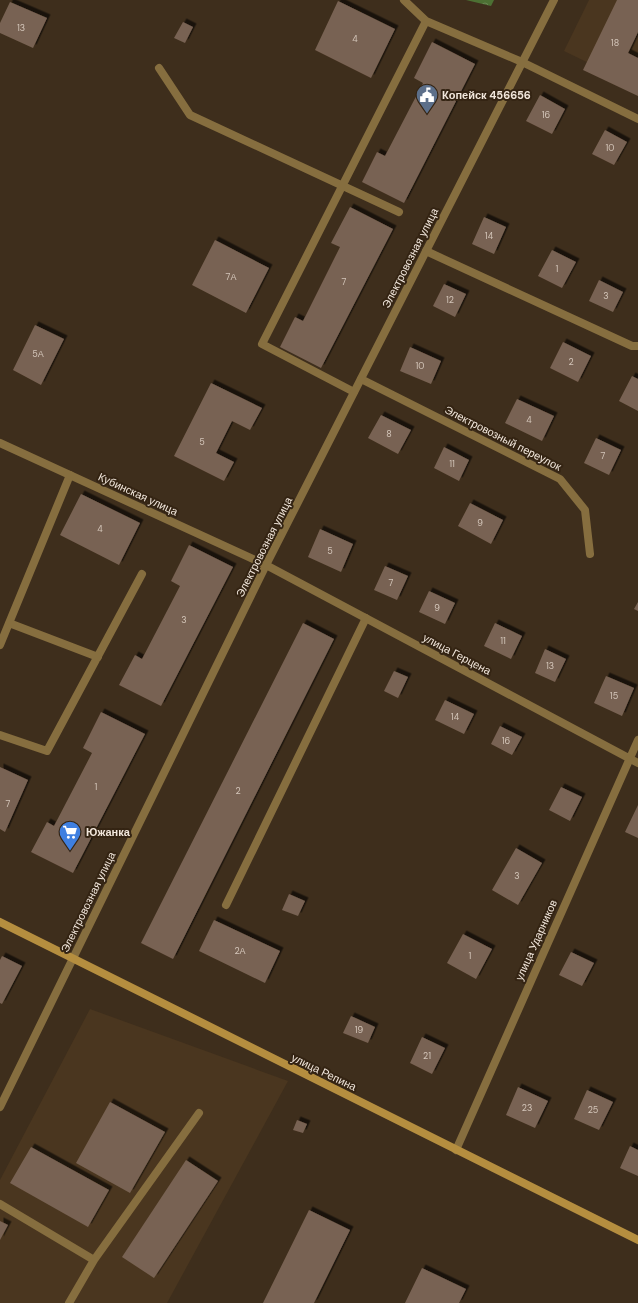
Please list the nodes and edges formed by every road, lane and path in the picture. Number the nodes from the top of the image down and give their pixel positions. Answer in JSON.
{"nodes":[{"id":1,"x":404,"y":0,"type":"edge"},
{"id":2,"x":554,"y":0,"type":"edge"},
{"id":3,"x":426,"y":21,"type":"junction"},
{"id":4,"x":522,"y":62,"type":"junction"},
{"id":5,"x":159,"y":68,"type":"dead end"},
{"id":6,"x":638,"y":119,"type":"edge"},
{"id":7,"x":342,"y":186,"type":"junction"},
{"id":8,"x":399,"y":212,"type":"dead end"},
{"id":9,"x":426,"y":251,"type":"junction"},
{"id":10,"x":638,"y":346,"type":"edge"},
{"id":11,"x":361,"y":379,"type":"junction"},
{"id":12,"x":354,"y":392,"type":"junction"},
{"id":13,"x":0,"y":443,"type":"edge"},
{"id":14,"x":70,"y":475,"type":"junction"},
{"id":15,"x":590,"y":554,"type":"dead end"},
{"id":16,"x":266,"y":565,"type":"junction"},
{"id":17,"x":142,"y":574,"type":"dead end"},
{"id":18,"x":366,"y":618,"type":"junction"},
{"id":19,"x":9,"y":623,"type":"junction"},
{"id":20,"x":0,"y":645,"type":"edge"},
{"id":21,"x":98,"y":657,"type":"junction"},
{"id":22,"x":0,"y":735,"type":"edge"},
{"id":23,"x":638,"y":740,"type":"edge"},
{"id":24,"x":629,"y":758,"type":"junction"},
{"id":25,"x":638,"y":763,"type":"edge"},
{"id":26,"x":226,"y":905,"type":"dead end"},
{"id":27,"x":0,"y":922,"type":"edge"},
{"id":28,"x":72,"y":959,"type":"junction"},
{"id":29,"x":0,"y":1107,"type":"edge"},
{"id":30,"x":199,"y":1113,"type":"dead end"},
{"id":31,"x":456,"y":1150,"type":"junction"},
{"id":32,"x":0,"y":1204,"type":"edge"},
{"id":33,"x":638,"y":1240,"type":"edge"},
{"id":34,"x":94,"y":1260,"type":"junction"},
{"id":35,"x":69,"y":1303,"type":"edge"}],
"edges":[{"from":1,"to":3,"type":"street"},
{"from":2,"to":4,"type":"street","name":"Электровозная улица"},
{"from":3,"to":4,"type":"street"},
{"from":3,"to":7,"type":"street"},
{"from":4,"to":6,"type":"street"},
{"from":4,"to":9,"type":"street","name":"Электровозная улица"},
{"from":5,"to":7,"type":"street"},
{"from":7,"to":8,"type":"street"},
{"from":7,"to":12,"type":"street"},
{"from":9,"to":10,"type":"street"},
{"from":9,"to":11,"type":"street","name":"Электровозная улица"},
{"from":11,"to":12,"type":"street","name":"Электровозная улица"},
{"from":11,"to":15,"type":"street","name":"Электровозный переулок"},
{"from":12,"to":16,"type":"street","name":"Электровозная улица"},
{"from":13,"to":14,"type":"street","name":"Кубинская улица"},
{"from":14,"to":16,"type":"street","name":"Кубинская улица"},
{"from":14,"to":19,"type":"street"},
{"from":16,"to":18,"type":"street","name":"улица Герцена"},
{"from":16,"to":28,"type":"street","name":"Электровозная улица"},
{"from":17,"to":21,"type":"street"},
{"from":18,"to":24,"type":"street","name":"улица Герцена"},
{"from":18,"to":26,"type":"street"},
{"from":19,"to":20,"type":"street"},
{"from":19,"to":21,"type":"street"},
{"from":21,"to":22,"type":"street"},
{"from":23,"to":24,"type":"street","name":"улица Ударников"},
{"from":24,"to":25,"type":"street","name":"улица Герцена"},
{"from":24,"to":31,"type":"street","name":"улица Ударников"},
{"from":27,"to":28,"type":"main road","name":"улица Репина"},
{"from":28,"to":29,"type":"street","name":"Электровозная улица"},
{"from":28,"to":31,"type":"main road","name":"улица Репина"},
{"from":30,"to":34,"type":"street"},
{"from":31,"to":33,"type":"main road","name":"улица Репина"},
{"from":32,"to":34,"type":"street"},
{"from":34,"to":35,"type":"street"}]}
